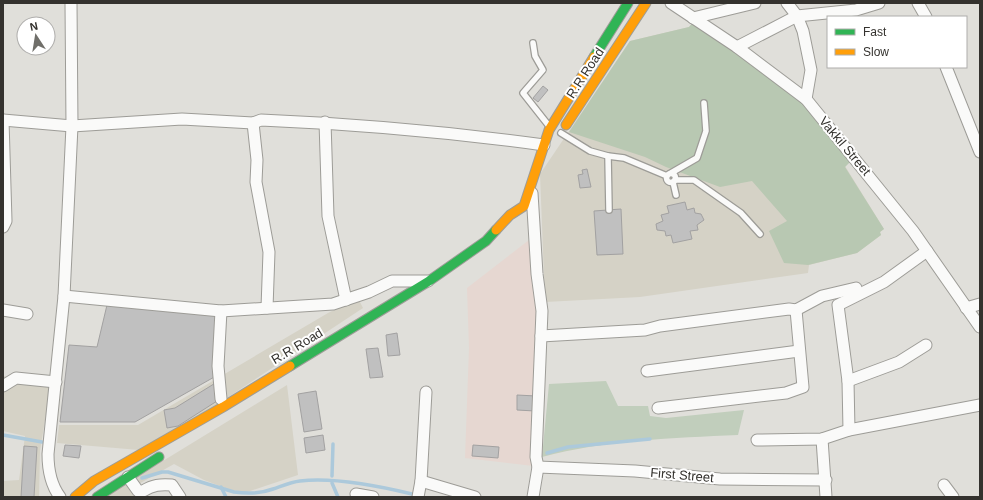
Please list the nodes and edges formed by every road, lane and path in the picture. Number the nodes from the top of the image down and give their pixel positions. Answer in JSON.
{"nodes":[{"id":1,"x":71,"y":3,"type":"edge"},
{"id":2,"x":628,"y":3,"type":"edge"},
{"id":3,"x":646,"y":3,"type":"edge"},
{"id":4,"x":671,"y":3,"type":"edge"},
{"id":5,"x":755,"y":3,"type":"edge"},
{"id":6,"x":786,"y":3,"type":"edge"},
{"id":7,"x":879,"y":3,"type":"edge"},
{"id":8,"x":918,"y":3,"type":"edge"},
{"id":9,"x":797,"y":16,"type":"junction"},
{"id":10,"x":925,"y":16,"type":"edge"},
{"id":11,"x":693,"y":18,"type":"junction"},
{"id":12,"x":533,"y":43,"type":"dead end"},
{"id":13,"x":737,"y":46,"type":"junction"},
{"id":14,"x":946,"y":68,"type":"edge"},
{"id":15,"x":806,"y":99,"type":"junction"},
{"id":16,"x":704,"y":104,"type":"dead end"},
{"id":17,"x":3,"y":120,"type":"edge"},
{"id":18,"x":325,"y":122,"type":"junction"},
{"id":19,"x":253,"y":123,"type":"junction"},
{"id":20,"x":72,"y":126,"type":"junction"},
{"id":21,"x":550,"y":128,"type":"junction"},
{"id":22,"x":561,"y":133,"type":"junction"},
{"id":23,"x":543,"y":149,"type":"junction"},
{"id":24,"x":980,"y":152,"type":"edge"},
{"id":25,"x":608,"y":156,"type":"junction"},
{"id":26,"x":669,"y":175,"type":"junction"},
{"id":27,"x":674,"y":181,"type":"junction"},
{"id":28,"x":531,"y":182,"type":"junction"},
{"id":29,"x":676,"y":195,"type":"dead end"},
{"id":30,"x":524,"y":206,"type":"junction"},
{"id":31,"x":608,"y":210,"type":"dead end"},
{"id":32,"x":520,"y":222,"type":"dead end"},
{"id":33,"x":3,"y":227,"type":"edge"},
{"id":34,"x":760,"y":234,"type":"dead end"},
{"id":35,"x":497,"y":243,"type":"dead end"},
{"id":36,"x":927,"y":251,"type":"junction"},
{"id":37,"x":429,"y":280,"type":"junction"},
{"id":38,"x":856,"y":288,"type":"dead end"},
{"id":39,"x":64,"y":296,"type":"junction"},
{"id":40,"x":346,"y":300,"type":"junction"},
{"id":41,"x":980,"y":304,"type":"edge"},
{"id":42,"x":267,"y":308,"type":"junction"},
{"id":43,"x":966,"y":308,"type":"junction"},
{"id":44,"x":3,"y":310,"type":"edge"},
{"id":45,"x":796,"y":310,"type":"junction"},
{"id":46,"x":221,"y":311,"type":"junction"},
{"id":47,"x":27,"y":314,"type":"dead end"},
{"id":48,"x":980,"y":327,"type":"edge"},
{"id":49,"x":541,"y":336,"type":"junction"},
{"id":50,"x":926,"y":345,"type":"dead end"},
{"id":51,"x":800,"y":351,"type":"junction"},
{"id":52,"x":647,"y":371,"type":"dead end"},
{"id":53,"x":848,"y":381,"type":"junction"},
{"id":54,"x":56,"y":382,"type":"junction"},
{"id":55,"x":3,"y":386,"type":"edge"},
{"id":56,"x":426,"y":392,"type":"dead end"},
{"id":57,"x":221,"y":399,"type":"dead end"},
{"id":58,"x":980,"y":405,"type":"edge"},
{"id":59,"x":658,"y":408,"type":"dead end"},
{"id":60,"x":849,"y":430,"type":"junction"},
{"id":61,"x":196,"y":434,"type":"dead end"},
{"id":62,"x":822,"y":439,"type":"junction"},
{"id":63,"x":757,"y":440,"type":"dead end"},
{"id":64,"x":165,"y":453,"type":"dead end"},
{"id":65,"x":538,"y":467,"type":"junction"},
{"id":66,"x":128,"y":477,"type":"junction"},
{"id":67,"x":826,"y":480,"type":"junction"},
{"id":68,"x":421,"y":481,"type":"junction"},
{"id":69,"x":944,"y":485,"type":"dead end"},
{"id":70,"x":356,"y":494,"type":"dead end"},
{"id":71,"x":60,"y":497,"type":"edge"},
{"id":72,"x":75,"y":497,"type":"edge"},
{"id":73,"x":97,"y":497,"type":"edge"},
{"id":74,"x":180,"y":497,"type":"edge"},
{"id":75,"x":373,"y":497,"type":"edge"},
{"id":76,"x":418,"y":497,"type":"edge"},
{"id":77,"x":475,"y":497,"type":"edge"},
{"id":78,"x":533,"y":497,"type":"edge"},
{"id":79,"x":826,"y":497,"type":"edge"},
{"id":80,"x":953,"y":497,"type":"edge"}],
"edges":[{"from":1,"to":20,"type":"street"},
{"from":2,"to":21,"type":"main road","name":"R.R Road"},
{"from":3,"to":22,"type":"main road","name":"R.R Road"},
{"from":4,"to":11,"type":"street","name":"Vakkil Street"},
{"from":5,"to":11,"type":"street"},
{"from":6,"to":9,"type":"street"},
{"from":7,"to":9,"type":"street"},
{"from":8,"to":10,"type":"street"},
{"from":9,"to":13,"type":"street"},
{"from":9,"to":15,"type":"street"},
{"from":11,"to":13,"type":"street","name":"Vakkil Street"},
{"from":12,"to":21,"type":"lane"},
{"from":13,"to":15,"type":"street","name":"Vakkil Street"},
{"from":14,"to":24,"type":"street"},
{"from":15,"to":36,"type":"street","name":"Vakkil Street"},
{"from":16,"to":26,"type":"lane"},
{"from":17,"to":20,"type":"street"},
{"from":17,"to":33,"type":"street"},
{"from":18,"to":19,"type":"street"},
{"from":18,"to":23,"type":"street"},
{"from":18,"to":40,"type":"street"},
{"from":19,"to":20,"type":"street"},
{"from":19,"to":42,"type":"street"},
{"from":20,"to":39,"type":"street"},
{"from":21,"to":22,"type":"main road"},
{"from":21,"to":23,"type":"main road","name":"R.R Road"},
{"from":22,"to":23,"type":"main road","name":"R.R Road"},
{"from":22,"to":25,"type":"lane"},
{"from":23,"to":28,"type":"main road","name":"R.R Road"},
{"from":25,"to":26,"type":"lane"},
{"from":25,"to":31,"type":"lane"},
{"from":26,"to":27,"type":"lane"},
{"from":27,"to":29,"type":"lane"},
{"from":27,"to":34,"type":"lane"},
{"from":28,"to":30,"type":"main road","name":"R.R Road"},
{"from":28,"to":49,"type":"street"},
{"from":30,"to":32,"type":"main road","name":"R.R Road"},
{"from":30,"to":37,"type":"main road","name":"R.R Road"},
{"from":35,"to":61,"type":"main road","name":"R.R Road"},
{"from":36,"to":43,"type":"street","name":"Vakkil Street"},
{"from":36,"to":53,"type":"street"},
{"from":37,"to":40,"type":"street"},
{"from":37,"to":72,"type":"main road","name":"R.R Road"},
{"from":38,"to":45,"type":"street"},
{"from":39,"to":46,"type":"street"},
{"from":39,"to":54,"type":"street"},
{"from":40,"to":42,"type":"street"},
{"from":41,"to":43,"type":"street"},
{"from":42,"to":46,"type":"street"},
{"from":43,"to":48,"type":"street","name":"Vakkil Street"},
{"from":44,"to":47,"type":"street"},
{"from":45,"to":49,"type":"street"},
{"from":45,"to":51,"type":"street"},
{"from":46,"to":57,"type":"street"},
{"from":49,"to":65,"type":"street"},
{"from":50,"to":53,"type":"street"},
{"from":51,"to":52,"type":"street"},
{"from":51,"to":59,"type":"street"},
{"from":53,"to":60,"type":"street"},
{"from":54,"to":55,"type":"street"},
{"from":54,"to":71,"type":"street"},
{"from":56,"to":68,"type":"street"},
{"from":58,"to":60,"type":"street"},
{"from":60,"to":62,"type":"street"},
{"from":62,"to":63,"type":"street"},
{"from":62,"to":67,"type":"street"},
{"from":64,"to":66,"type":"main road"},
{"from":65,"to":67,"type":"street","name":"First Street"},
{"from":65,"to":78,"type":"street"},
{"from":66,"to":73,"type":"main road"},
{"from":66,"to":74,"type":"street"},
{"from":67,"to":79,"type":"street"},
{"from":68,"to":76,"type":"street"},
{"from":68,"to":77,"type":"street"},
{"from":69,"to":80,"type":"street"},
{"from":70,"to":75,"type":"street"}]}
